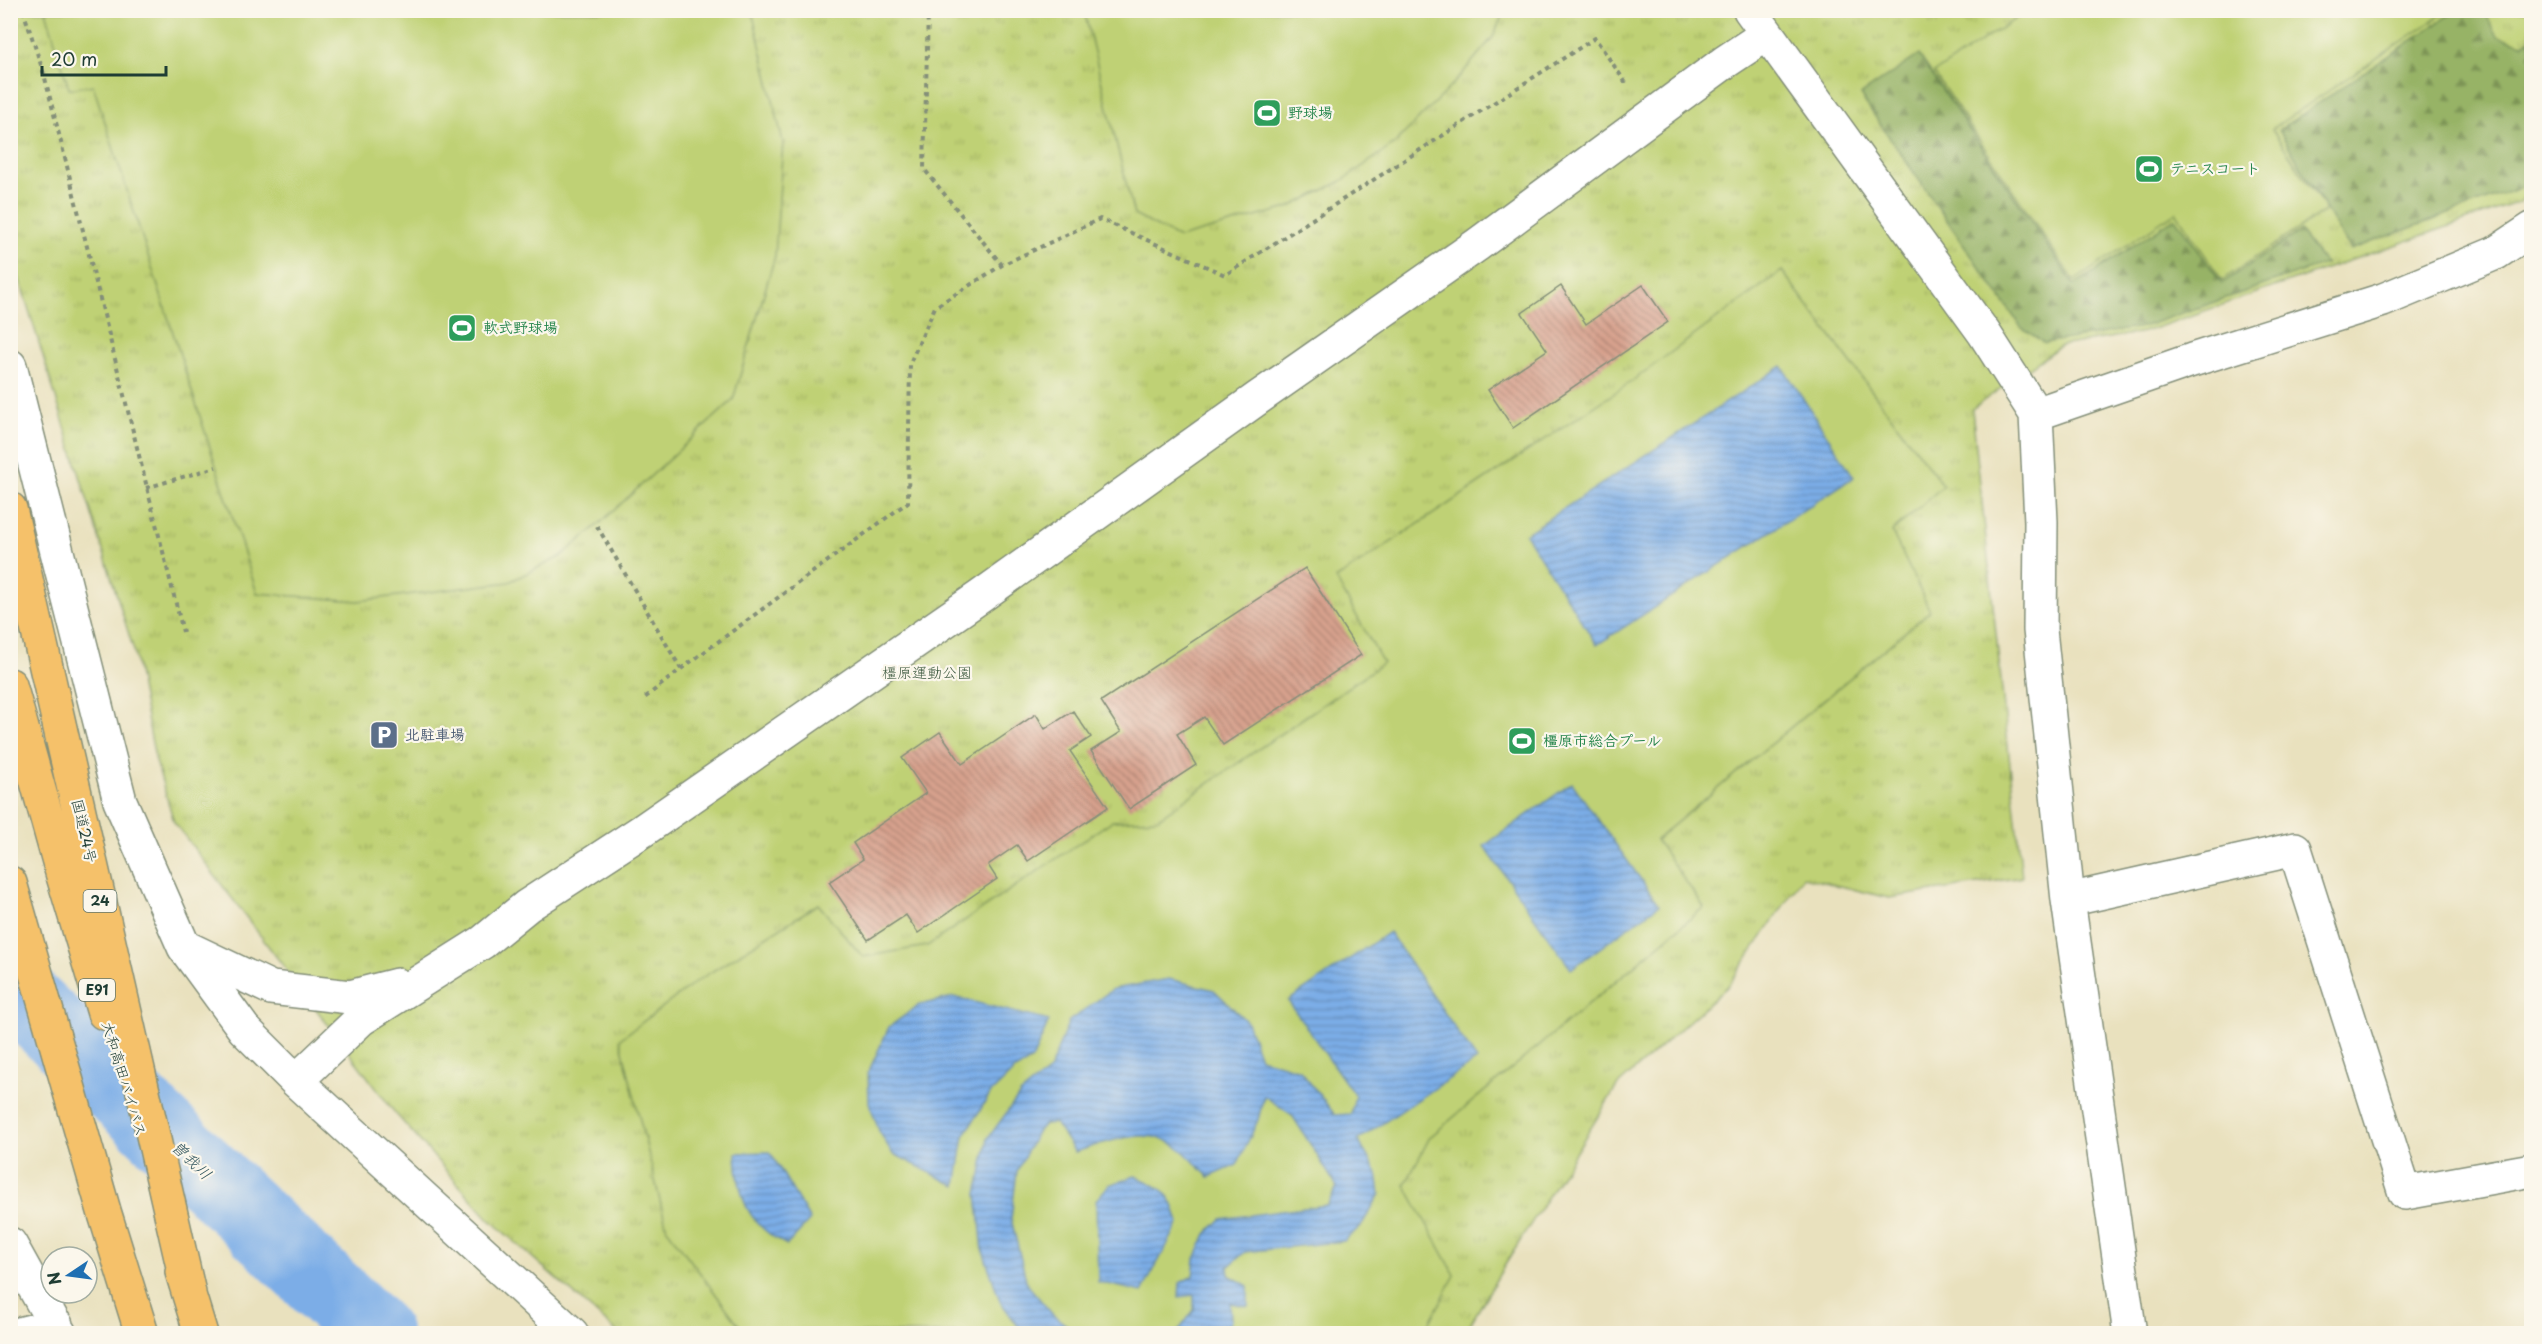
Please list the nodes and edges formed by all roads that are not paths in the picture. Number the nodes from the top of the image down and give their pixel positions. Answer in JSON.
{"nodes":[{"id":1,"x":1759,"y":22,"type":"edge"},
{"id":2,"x":2532,"y":229,"type":"edge"},
{"id":3,"x":10,"y":366,"type":"edge"},
{"id":4,"x":2036,"y":414,"type":"junction"},
{"id":5,"x":22,"y":453,"type":"edge"},
{"id":6,"x":10,"y":509,"type":"edge"},
{"id":7,"x":10,"y":685,"type":"edge"},
{"id":8,"x":10,"y":883,"type":"edge"},
{"id":9,"x":2068,"y":900,"type":"junction"},
{"id":10,"x":184,"y":947,"type":"junction"},
{"id":11,"x":10,"y":951,"type":"edge"},
{"id":12,"x":425,"y":977,"type":"junction"},
{"id":13,"x":296,"y":1081,"type":"junction"},
{"id":14,"x":2532,"y":1170,"type":"edge"},
{"id":15,"x":104,"y":1211,"type":"junction"},
{"id":16,"x":10,"y":1244,"type":"edge"},
{"id":17,"x":189,"y":1293,"type":"junction"},
{"id":18,"x":58,"y":1329,"type":"edge"},
{"id":19,"x":19,"y":1334,"type":"edge"},
{"id":20,"x":142,"y":1334,"type":"edge"},
{"id":21,"x":201,"y":1334,"type":"edge"},
{"id":22,"x":572,"y":1334,"type":"edge"},
{"id":23,"x":2130,"y":1334,"type":"edge"}],
"edges":[{"from":1,"to":4,"type":"street"},
{"from":1,"to":12,"type":"street"},
{"from":2,"to":4,"type":"street"},
{"from":3,"to":5,"type":"street"},
{"from":4,"to":9,"type":"street"},
{"from":5,"to":10,"type":"street"},
{"from":6,"to":17,"type":"highway","name":"国道24号","number":"24"},
{"from":7,"to":17,"type":"highway","name":"大和高田バイパス","number":"E91"},
{"from":8,"to":15,"type":"highway"},
{"from":9,"to":14,"type":"street"},
{"from":9,"to":23,"type":"street"},
{"from":10,"to":12,"type":"street"},
{"from":10,"to":13,"type":"street"},
{"from":11,"to":15,"type":"highway"},
{"from":12,"to":13,"type":"street"},
{"from":13,"to":22,"type":"street"},
{"from":15,"to":20,"type":"highway"},
{"from":16,"to":18,"type":"street"},
{"from":17,"to":21,"type":"highway","name":"大和高田バイパス","number":"E91"},
{"from":18,"to":19,"type":"street"}]}
